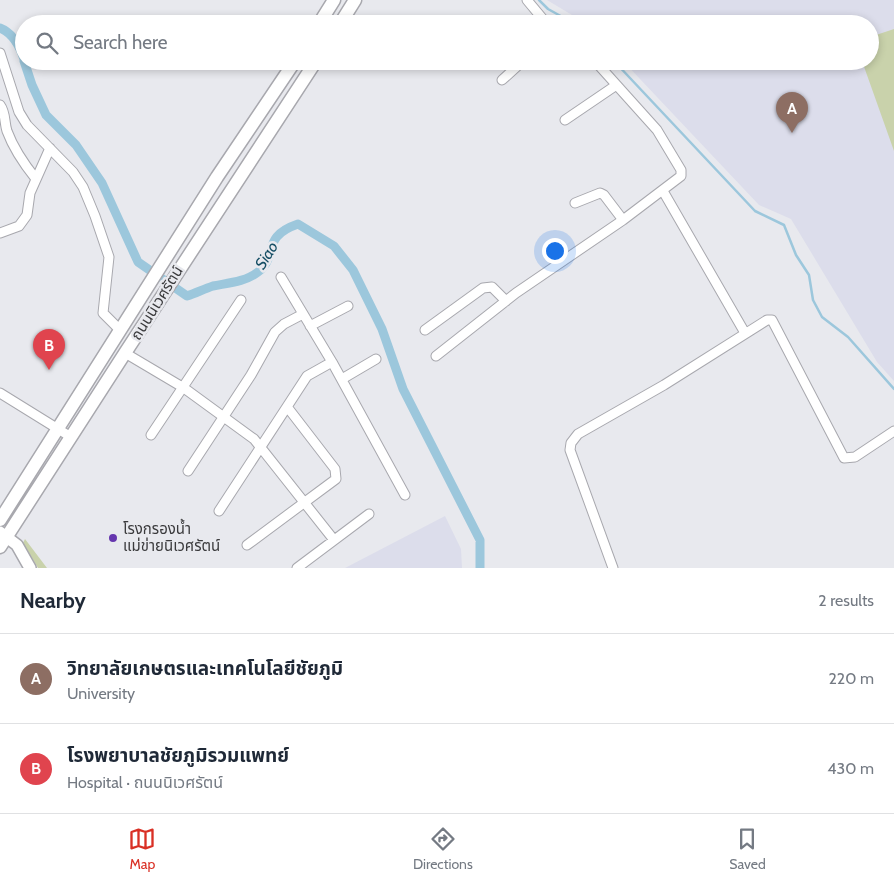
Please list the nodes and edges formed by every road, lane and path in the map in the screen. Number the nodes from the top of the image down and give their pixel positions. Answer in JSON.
{"nodes":[{"id":1,"x":334,"y":0,"type":"edge"},
{"id":2,"x":355,"y":0,"type":"edge"},
{"id":3,"x":527,"y":0,"type":"edge"},
{"id":4,"x":325,"y":15,"type":"edge"},
{"id":5,"x":346,"y":15,"type":"edge"},
{"id":6,"x":540,"y":15,"type":"edge"},
{"id":7,"x":0,"y":53,"type":"edge"},
{"id":8,"x":289,"y":70,"type":"edge"},
{"id":9,"x":310,"y":70,"type":"edge"},
{"id":10,"x":513,"y":70,"type":"edge"},
{"id":11,"x":602,"y":70,"type":"edge"},
{"id":12,"x":502,"y":80,"type":"dead end"},
{"id":13,"x":615,"y":86,"type":"junction"},
{"id":14,"x":0,"y":105,"type":"edge"},
{"id":15,"x":565,"y":120,"type":"dead end"},
{"id":16,"x":50,"y":148,"type":"junction"},
{"id":17,"x":36,"y":179,"type":"junction"},
{"id":18,"x":663,"y":191,"type":"junction"},
{"id":19,"x":575,"y":203,"type":"dead end"},
{"id":20,"x":623,"y":220,"type":"junction"},
{"id":21,"x":0,"y":233,"type":"edge"},
{"id":22,"x":281,"y":277,"type":"dead end"},
{"id":23,"x":242,"y":300,"type":"dead end"},
{"id":24,"x":506,"y":301,"type":"junction"},
{"id":25,"x":348,"y":306,"type":"dead end"},
{"id":26,"x":303,"y":314,"type":"junction"},
{"id":27,"x":310,"y":326,"type":"junction"},
{"id":28,"x":120,"y":330,"type":"junction"},
{"id":29,"x":425,"y":330,"type":"dead end"},
{"id":30,"x":744,"y":333,"type":"junction"},
{"id":31,"x":125,"y":353,"type":"junction"},
{"id":32,"x":436,"y":356,"type":"dead end"},
{"id":33,"x":376,"y":359,"type":"dead end"},
{"id":34,"x":332,"y":362,"type":"junction"},
{"id":35,"x":342,"y":379,"type":"junction"},
{"id":36,"x":184,"y":388,"type":"junction"},
{"id":37,"x":0,"y":393,"type":"edge"},
{"id":38,"x":288,"y":408,"type":"junction"},
{"id":39,"x":225,"y":416,"type":"junction"},
{"id":40,"x":58,"y":429,"type":"junction"},
{"id":41,"x":894,"y":431,"type":"edge"},
{"id":42,"x":151,"y":435,"type":"dead end"},
{"id":43,"x":71,"y":437,"type":"junction"},
{"id":44,"x":261,"y":448,"type":"junction"},
{"id":45,"x":188,"y":471,"type":"dead end"},
{"id":46,"x":405,"y":495,"type":"dead end"},
{"id":47,"x":304,"y":504,"type":"junction"},
{"id":48,"x":219,"y":511,"type":"dead end"},
{"id":49,"x":368,"y":514,"type":"dead end"},
{"id":50,"x":0,"y":520,"type":"edge"},
{"id":51,"x":2,"y":538,"type":"edge"},
{"id":52,"x":334,"y":540,"type":"junction"},
{"id":53,"x":247,"y":545,"type":"dead end"},
{"id":54,"x":30,"y":568,"type":"edge"},
{"id":55,"x":297,"y":568,"type":"edge"},
{"id":56,"x":613,"y":568,"type":"edge"}],
"edges":[{"from":1,"to":4,"type":"main road"},
{"from":2,"to":5,"type":"main road"},
{"from":3,"to":6,"type":"street"},
{"from":7,"to":16,"type":"street"},
{"from":8,"to":28,"type":"main road","name":"ถนนนิเวศรัตน์"},
{"from":9,"to":31,"type":"main road","name":"ถนนนิเวศรัตน์"},
{"from":10,"to":12,"type":"street"},
{"from":11,"to":13,"type":"street"},
{"from":13,"to":15,"type":"street"},
{"from":13,"to":18,"type":"street"},
{"from":14,"to":17,"type":"street"},
{"from":16,"to":17,"type":"street"},
{"from":16,"to":28,"type":"street"},
{"from":17,"to":21,"type":"street"},
{"from":18,"to":20,"type":"street"},
{"from":18,"to":30,"type":"street"},
{"from":19,"to":20,"type":"street"},
{"from":20,"to":24,"type":"street"},
{"from":22,"to":26,"type":"street"},
{"from":23,"to":36,"type":"street"},
{"from":24,"to":29,"type":"street"},
{"from":24,"to":32,"type":"street"},
{"from":25,"to":27,"type":"street"},
{"from":26,"to":27,"type":"street"},
{"from":26,"to":39,"type":"street"},
{"from":27,"to":34,"type":"street"},
{"from":28,"to":40,"type":"main road","name":"ถนนนิเวศรัตน์"},
{"from":30,"to":41,"type":"street"},
{"from":30,"to":56,"type":"street"},
{"from":31,"to":36,"type":"street"},
{"from":31,"to":43,"type":"main road","name":"ถนนนิเวศรัตน์"},
{"from":33,"to":35,"type":"street"},
{"from":34,"to":35,"type":"street"},
{"from":34,"to":38,"type":"street"},
{"from":35,"to":46,"type":"street"},
{"from":36,"to":39,"type":"street"},
{"from":36,"to":42,"type":"street"},
{"from":37,"to":40,"type":"street"},
{"from":38,"to":44,"type":"street"},
{"from":38,"to":47,"type":"street"},
{"from":39,"to":44,"type":"street"},
{"from":39,"to":45,"type":"street"},
{"from":40,"to":43,"type":"street"},
{"from":40,"to":50,"type":"main road","name":"ถนนนิเวศรัตน์"},
{"from":43,"to":51,"type":"main road","name":"ถนนนิเวศรัตน์"},
{"from":44,"to":47,"type":"street"},
{"from":44,"to":48,"type":"street"},
{"from":47,"to":52,"type":"street"},
{"from":47,"to":53,"type":"street"},
{"from":49,"to":52,"type":"street"},
{"from":51,"to":54,"type":"street"},
{"from":52,"to":55,"type":"street"}]}
